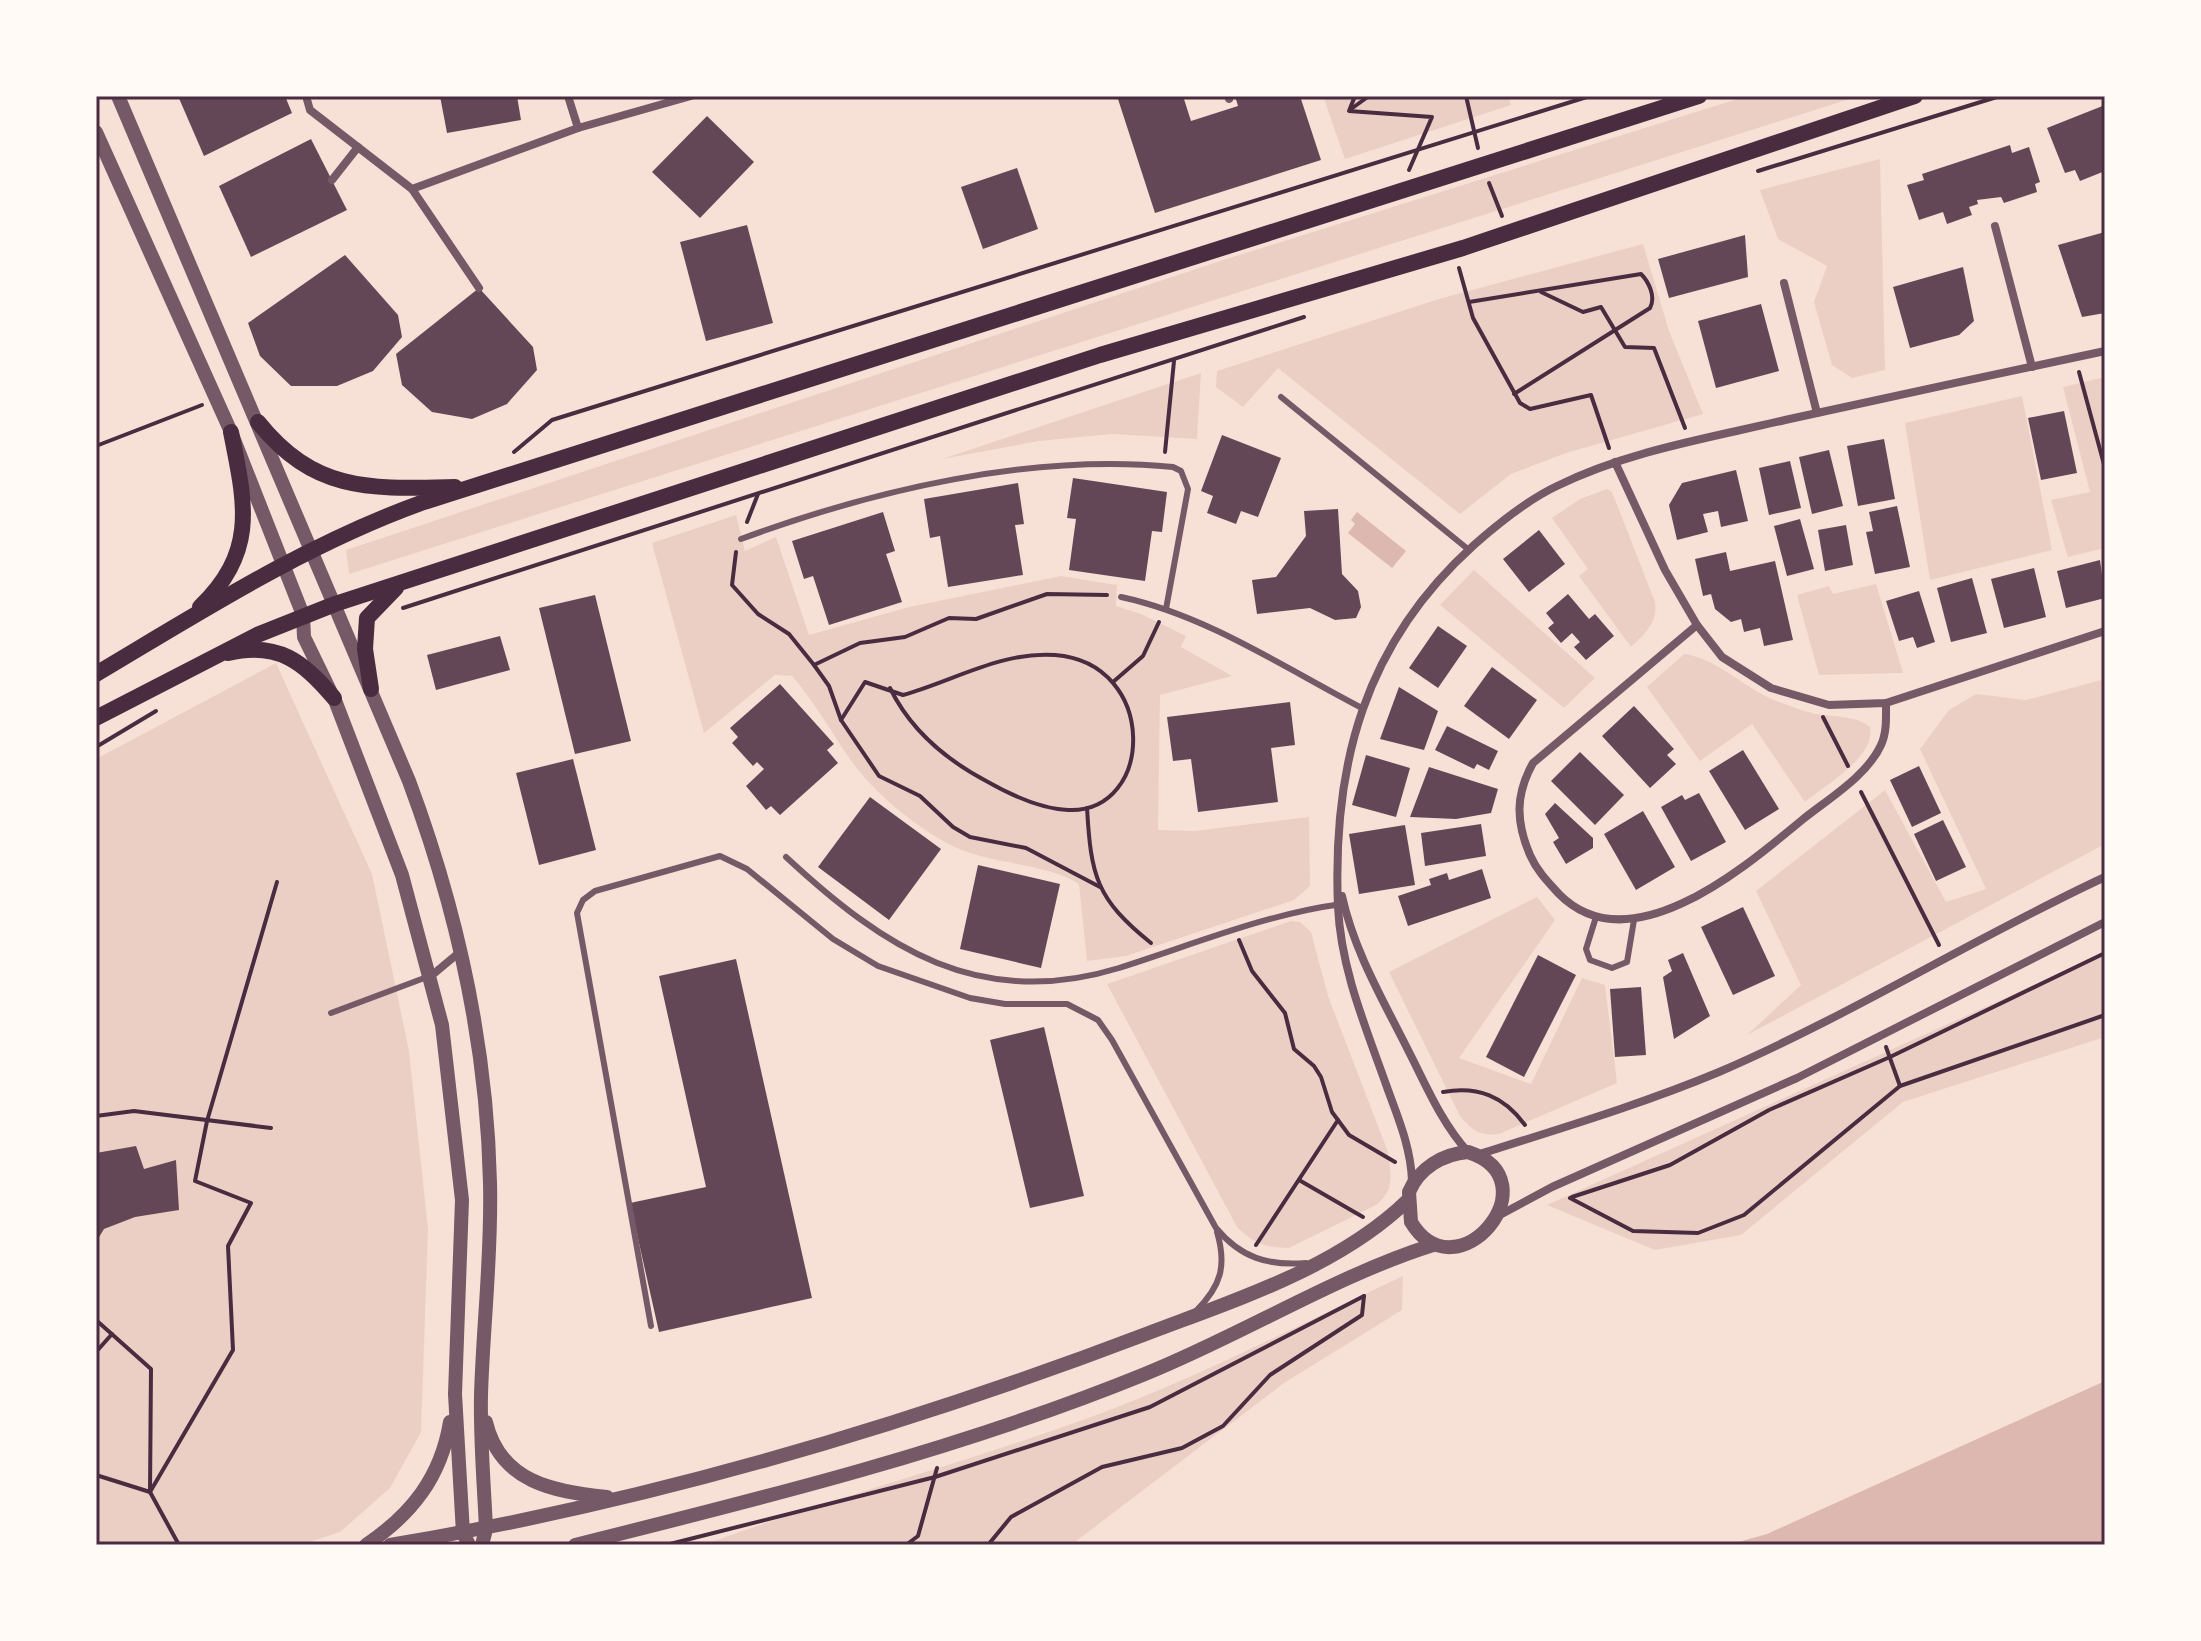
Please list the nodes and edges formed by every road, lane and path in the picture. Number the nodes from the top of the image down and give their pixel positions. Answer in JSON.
{"nodes":[{"id":1,"x":118,"y":96,"type":"edge"},
{"id":2,"x":306,"y":96,"type":"edge"},
{"id":3,"x":568,"y":96,"type":"edge"},
{"id":4,"x":691,"y":96,"type":"edge"},
{"id":5,"x":1355,"y":96,"type":"edge"},
{"id":6,"x":1369,"y":96,"type":"edge"},
{"id":7,"x":1466,"y":96,"type":"edge"},
{"id":8,"x":1590,"y":96,"type":"edge"},
{"id":9,"x":1699,"y":96,"type":"edge"},
{"id":10,"x":1915,"y":96,"type":"edge"},
{"id":11,"x":2000,"y":96,"type":"edge"},
{"id":12,"x":1349,"y":111,"type":"junction"},
{"id":13,"x":578,"y":128,"type":"junction"},
{"id":14,"x":1474,"y":131,"type":"junction"},
{"id":15,"x":96,"y":132,"type":"edge"},
{"id":16,"x":358,"y":147,"type":"junction"},
{"id":17,"x":1419,"y":148,"type":"junction"},
{"id":18,"x":1481,"y":166,"type":"junction"},
{"id":19,"x":1746,"y":175,"type":"dead end"},
{"id":20,"x":332,"y":180,"type":"dead end"},
{"id":21,"x":412,"y":189,"type":"junction"},
{"id":22,"x":1399,"y":192,"type":"junction"},
{"id":23,"x":1995,"y":226,"type":"dead end"},
{"id":24,"x":1508,"y":232,"type":"junction"},
{"id":25,"x":1470,"y":262,"type":"dead end"},
{"id":26,"x":1784,"y":283,"type":"dead end"},
{"id":27,"x":479,"y":288,"type":"dead end"},
{"id":28,"x":1539,"y":291,"type":"junction"},
{"id":29,"x":1469,"y":302,"type":"junction"},
{"id":30,"x":1309,"y":315,"type":"dead end"},
{"id":31,"x":1613,"y":331,"type":"junction"},
{"id":32,"x":2105,"y":351,"type":"edge"},
{"id":33,"x":2075,"y":358,"type":"junction"},
{"id":34,"x":1175,"y":360,"type":"junction"},
{"id":35,"x":2032,"y":367,"type":"junction"},
{"id":36,"x":1514,"y":394,"type":"junction"},
{"id":37,"x":1281,"y":397,"type":"dead end"},
{"id":38,"x":217,"y":399,"type":"junction"},
{"id":39,"x":1817,"y":413,"type":"junction"},
{"id":40,"x":258,"y":422,"type":"junction"},
{"id":41,"x":231,"y":432,"type":"junction"},
{"id":42,"x":1691,"y":442,"type":"junction"},
{"id":43,"x":96,"y":446,"type":"edge"},
{"id":44,"x":507,"y":458,"type":"dead end"},
{"id":45,"x":1615,"y":462,"type":"junction"},
{"id":46,"x":1163,"y":466,"type":"junction"},
{"id":47,"x":2105,"y":468,"type":"edge"},
{"id":48,"x":473,"y":486,"type":"junction"},
{"id":49,"x":758,"y":494,"type":"junction"},
{"id":50,"x":741,"y":539,"type":"junction"},
{"id":51,"x":313,"y":548,"type":"junction"},
{"id":52,"x":1469,"y":550,"type":"junction"},
{"id":53,"x":282,"y":564,"type":"junction"},
{"id":54,"x":409,"y":580,"type":"junction"},
{"id":55,"x":1121,"y":597,"type":"joint"},
{"id":56,"x":335,"y":604,"type":"junction"},
{"id":57,"x":1166,"y":609,"type":"junction"},
{"id":58,"x":303,"y":615,"type":"junction"},
{"id":59,"x":366,"y":620,"type":"junction"},
{"id":60,"x":184,"y":622,"type":"junction"},
{"id":61,"x":1697,"y":625,"type":"junction"},
{"id":62,"x":2105,"y":631,"type":"edge"},
{"id":63,"x":211,"y":657,"type":"junction"},
{"id":64,"x":814,"y":665,"type":"junction"},
{"id":65,"x":96,"y":674,"type":"edge"},
{"id":66,"x":1113,"y":682,"type":"junction"},
{"id":67,"x":890,"y":688,"type":"junction"},
{"id":68,"x":371,"y":689,"type":"junction"},
{"id":69,"x":334,"y":698,"type":"junction"},
{"id":70,"x":1814,"y":701,"type":"junction"},
{"id":71,"x":1886,"y":703,"type":"junction"},
{"id":72,"x":1362,"y":708,"type":"junction"},
{"id":73,"x":96,"y":718,"type":"edge"},
{"id":74,"x":841,"y":720,"type":"junction"},
{"id":75,"x":1854,"y":778,"type":"junction"},
{"id":76,"x":1087,"y":808,"type":"junction"},
{"id":77,"x":786,"y":857,"type":"dead end"},
{"id":78,"x":2105,"y":877,"type":"edge"},
{"id":79,"x":277,"y":882,"type":"dead end"},
{"id":80,"x":1100,"y":887,"type":"junction"},
{"id":81,"x":1341,"y":904,"type":"junction"},
{"id":82,"x":1596,"y":917,"type":"junction"},
{"id":83,"x":1634,"y":920,"type":"junction"},
{"id":84,"x":2105,"y":922,"type":"edge"},
{"id":85,"x":1235,"y":931,"type":"junction"},
{"id":86,"x":462,"y":951,"type":"junction"},
{"id":87,"x":1164,"y":953,"type":"junction"},
{"id":88,"x":2105,"y":953,"type":"edge"},
{"id":89,"x":1946,"y":958,"type":"junction"},
{"id":90,"x":431,"y":976,"type":"junction"},
{"id":91,"x":331,"y":1013,"type":"dead end"},
{"id":92,"x":2105,"y":1015,"type":"edge"},
{"id":93,"x":1882,"y":1035,"type":"junction"},
{"id":94,"x":1890,"y":1057,"type":"junction"},
{"id":95,"x":1900,"y":1086,"type":"junction"},
{"id":96,"x":1431,"y":1094,"type":"junction"},
{"id":97,"x":96,"y":1116,"type":"edge"},
{"id":98,"x":1338,"y":1120,"type":"junction"},
{"id":99,"x":207,"y":1121,"type":"junction"},
{"id":100,"x":271,"y":1128,"type":"dead end"},
{"id":101,"x":1533,"y":1137,"type":"junction"},
{"id":102,"x":1472,"y":1154,"type":"junction"},
{"id":103,"x":1412,"y":1178,"type":"junction"},
{"id":104,"x":1299,"y":1180,"type":"junction"},
{"id":105,"x":1408,"y":1200,"type":"junction"},
{"id":106,"x":1498,"y":1216,"type":"junction"},
{"id":107,"x":1378,"y":1226,"type":"junction"},
{"id":108,"x":1216,"y":1228,"type":"junction"},
{"id":109,"x":1433,"y":1245,"type":"junction"},
{"id":110,"x":1249,"y":1256,"type":"junction"},
{"id":111,"x":1315,"y":1263,"type":"junction"},
{"id":112,"x":1364,"y":1296,"type":"dead end"},
{"id":113,"x":1191,"y":1317,"type":"junction"},
{"id":114,"x":96,"y":1320,"type":"edge"},
{"id":115,"x":651,"y":1326,"type":"dead end"},
{"id":116,"x":112,"y":1334,"type":"junction"},
{"id":117,"x":96,"y":1352,"type":"edge"},
{"id":118,"x":455,"y":1394,"type":"junction"},
{"id":119,"x":481,"y":1402,"type":"junction"},
{"id":120,"x":940,"y":1445,"type":"junction"},
{"id":121,"x":96,"y":1475,"type":"edge"},
{"id":122,"x":150,"y":1492,"type":"junction"},
{"id":123,"x":620,"y":1498,"type":"junction"},
{"id":124,"x":486,"y":1529,"type":"junction"},
{"id":125,"x":466,"y":1539,"type":"edge"},
{"id":126,"x":179,"y":1545,"type":"edge"},
{"id":127,"x":366,"y":1545,"type":"edge"},
{"id":128,"x":390,"y":1545,"type":"edge"},
{"id":129,"x":482,"y":1545,"type":"edge"},
{"id":130,"x":575,"y":1545,"type":"edge"},
{"id":131,"x":906,"y":1545,"type":"edge"},
{"id":132,"x":988,"y":1545,"type":"edge"}],
"edges":[{"from":1,"to":40,"type":"street"},
{"from":2,"to":16,"type":"street"},
{"from":3,"to":13,"type":"street"},
{"from":4,"to":13,"type":"street"},
{"from":5,"to":12,"type":"path"},
{"from":6,"to":12,"type":"path"},
{"from":7,"to":14,"type":"path"},
{"from":8,"to":14,"type":"path"},
{"from":9,"to":18,"type":"main road"},
{"from":10,"to":24,"type":"main road"},
{"from":11,"to":19,"type":"path"},
{"from":12,"to":17,"type":"path"},
{"from":13,"to":21,"type":"street"},
{"from":14,"to":17,"type":"path"},
{"from":14,"to":18,"type":"path"},
{"from":15,"to":38,"type":"street"},
{"from":16,"to":20,"type":"street"},
{"from":16,"to":21,"type":"street"},
{"from":17,"to":22,"type":"path"},
{"from":17,"to":44,"type":"path"},
{"from":18,"to":22,"type":"main road"},
{"from":18,"to":24,"type":"path"},
{"from":21,"to":27,"type":"street"},
{"from":22,"to":48,"type":"main road"},
{"from":23,"to":35,"type":"street"},
{"from":24,"to":54,"type":"main road"},
{"from":25,"to":29,"type":"path"},
{"from":26,"to":39,"type":"street"},
{"from":28,"to":29,"type":"path"},
{"from":28,"to":31,"type":"path"},
{"from":28,"to":31,"type":"path"},
{"from":29,"to":36,"type":"path"},
{"from":30,"to":34,"type":"path"},
{"from":31,"to":36,"type":"path"},
{"from":31,"to":42,"type":"path"},
{"from":32,"to":33,"type":"street"},
{"from":33,"to":35,"type":"street"},
{"from":33,"to":47,"type":"path"},
{"from":34,"to":46,"type":"path"},
{"from":34,"to":49,"type":"path"},
{"from":35,"to":39,"type":"street"},
{"from":36,"to":45,"type":"path"},
{"from":37,"to":52,"type":"lane"},
{"from":38,"to":41,"type":"street"},
{"from":38,"to":43,"type":"path"},
{"from":39,"to":42,"type":"street"},
{"from":40,"to":48,"type":"main road"},
{"from":40,"to":51,"type":"street"},
{"from":41,"to":53,"type":"street"},
{"from":41,"to":60,"type":"main road"},
{"from":42,"to":45,"type":"street"},
{"from":45,"to":52,"type":"street"},
{"from":45,"to":61,"type":"street"},
{"from":46,"to":50,"type":"lane"},
{"from":46,"to":57,"type":"lane"},
{"from":48,"to":51,"type":"main road"},
{"from":49,"to":50,"type":"path"},
{"from":49,"to":59,"type":"path"},
{"from":50,"to":64,"type":"path"},
{"from":51,"to":53,"type":"main road"},
{"from":51,"to":56,"type":"street"},
{"from":52,"to":72,"type":"street"},
{"from":53,"to":58,"type":"street"},
{"from":53,"to":60,"type":"main road"},
{"from":54,"to":56,"type":"main road"},
{"from":54,"to":59,"type":"main road"},
{"from":55,"to":57,"type":"lane"},
{"from":55,"to":64,"type":"path"},
{"from":56,"to":58,"type":"main road"},
{"from":56,"to":68,"type":"street"},
{"from":57,"to":66,"type":"path"},
{"from":57,"to":72,"type":"lane"},
{"from":58,"to":63,"type":"main road"},
{"from":58,"to":69,"type":"street"},
{"from":59,"to":68,"type":"main road"},
{"from":60,"to":65,"type":"main road"},
{"from":61,"to":70,"type":"street"},
{"from":61,"to":82,"type":"street"},
{"from":62,"to":71,"type":"street"},
{"from":63,"to":69,"type":"main road"},
{"from":63,"to":73,"type":"main road"},
{"from":64,"to":74,"type":"path"},
{"from":66,"to":67,"type":"path"},
{"from":66,"to":76,"type":"path"},
{"from":67,"to":74,"type":"path"},
{"from":67,"to":76,"type":"path"},
{"from":68,"to":86,"type":"street"},
{"from":69,"to":90,"type":"street"},
{"from":70,"to":71,"type":"street"},
{"from":70,"to":75,"type":"path"},
{"from":71,"to":75,"type":"street"},
{"from":72,"to":81,"type":"street"},
{"from":74,"to":80,"type":"path"},
{"from":75,"to":83,"type":"street"},
{"from":75,"to":89,"type":"path"},
{"from":76,"to":80,"type":"path"},
{"from":77,"to":87,"type":"lane"},
{"from":78,"to":89,"type":"street"},
{"from":79,"to":99,"type":"path"},
{"from":80,"to":87,"type":"path"},
{"from":81,"to":85,"type":"lane"},
{"from":81,"to":96,"type":"street"},
{"from":81,"to":103,"type":"street"},
{"from":82,"to":83,"type":"street"},
{"from":82,"to":83,"type":"lane"},
{"from":84,"to":93,"type":"street"},
{"from":85,"to":87,"type":"lane"},
{"from":85,"to":98,"type":"path"},
{"from":86,"to":90,"type":"street"},
{"from":86,"to":119,"type":"street"},
{"from":88,"to":94,"type":"path"},
{"from":89,"to":101,"type":"street"},
{"from":90,"to":91,"type":"lane"},
{"from":90,"to":118,"type":"street"},
{"from":92,"to":95,"type":"path"},
{"from":93,"to":94,"type":"path"},
{"from":93,"to":106,"type":"street"},
{"from":94,"to":95,"type":"path"},
{"from":94,"to":95,"type":"path"},
{"from":96,"to":101,"type":"path"},
{"from":96,"to":102,"type":"street"},
{"from":97,"to":99,"type":"path"},
{"from":98,"to":103,"type":"path"},
{"from":98,"to":104,"type":"path"},
{"from":99,"to":100,"type":"path"},
{"from":99,"to":122,"type":"path"},
{"from":101,"to":102,"type":"street"},
{"from":102,"to":103,"type":"street"},
{"from":102,"to":106,"type":"street"},
{"from":103,"to":105,"type":"street"},
{"from":104,"to":107,"type":"path"},
{"from":104,"to":110,"type":"path"},
{"from":105,"to":107,"type":"street"},
{"from":105,"to":109,"type":"street"},
{"from":106,"to":109,"type":"street"},
{"from":107,"to":111,"type":"street"},
{"from":108,"to":110,"type":"lane"},
{"from":108,"to":113,"type":"lane"},
{"from":108,"to":115,"type":"lane"},
{"from":109,"to":120,"type":"street"},
{"from":110,"to":111,"type":"lane"},
{"from":111,"to":113,"type":"street"},
{"from":112,"to":132,"type":"path"},
{"from":113,"to":123,"type":"street"},
{"from":114,"to":116,"type":"path"},
{"from":116,"to":117,"type":"path"},
{"from":116,"to":122,"type":"path"},
{"from":118,"to":125,"type":"street"},
{"from":118,"to":127,"type":"street"},
{"from":119,"to":123,"type":"street"},
{"from":119,"to":124,"type":"street"},
{"from":120,"to":130,"type":"street"},
{"from":120,"to":131,"type":"path"},
{"from":121,"to":122,"type":"path"},
{"from":122,"to":126,"type":"path"},
{"from":123,"to":124,"type":"street"},
{"from":124,"to":125,"type":"street"},
{"from":124,"to":129,"type":"street"},
{"from":125,"to":128,"type":"street"}]}
